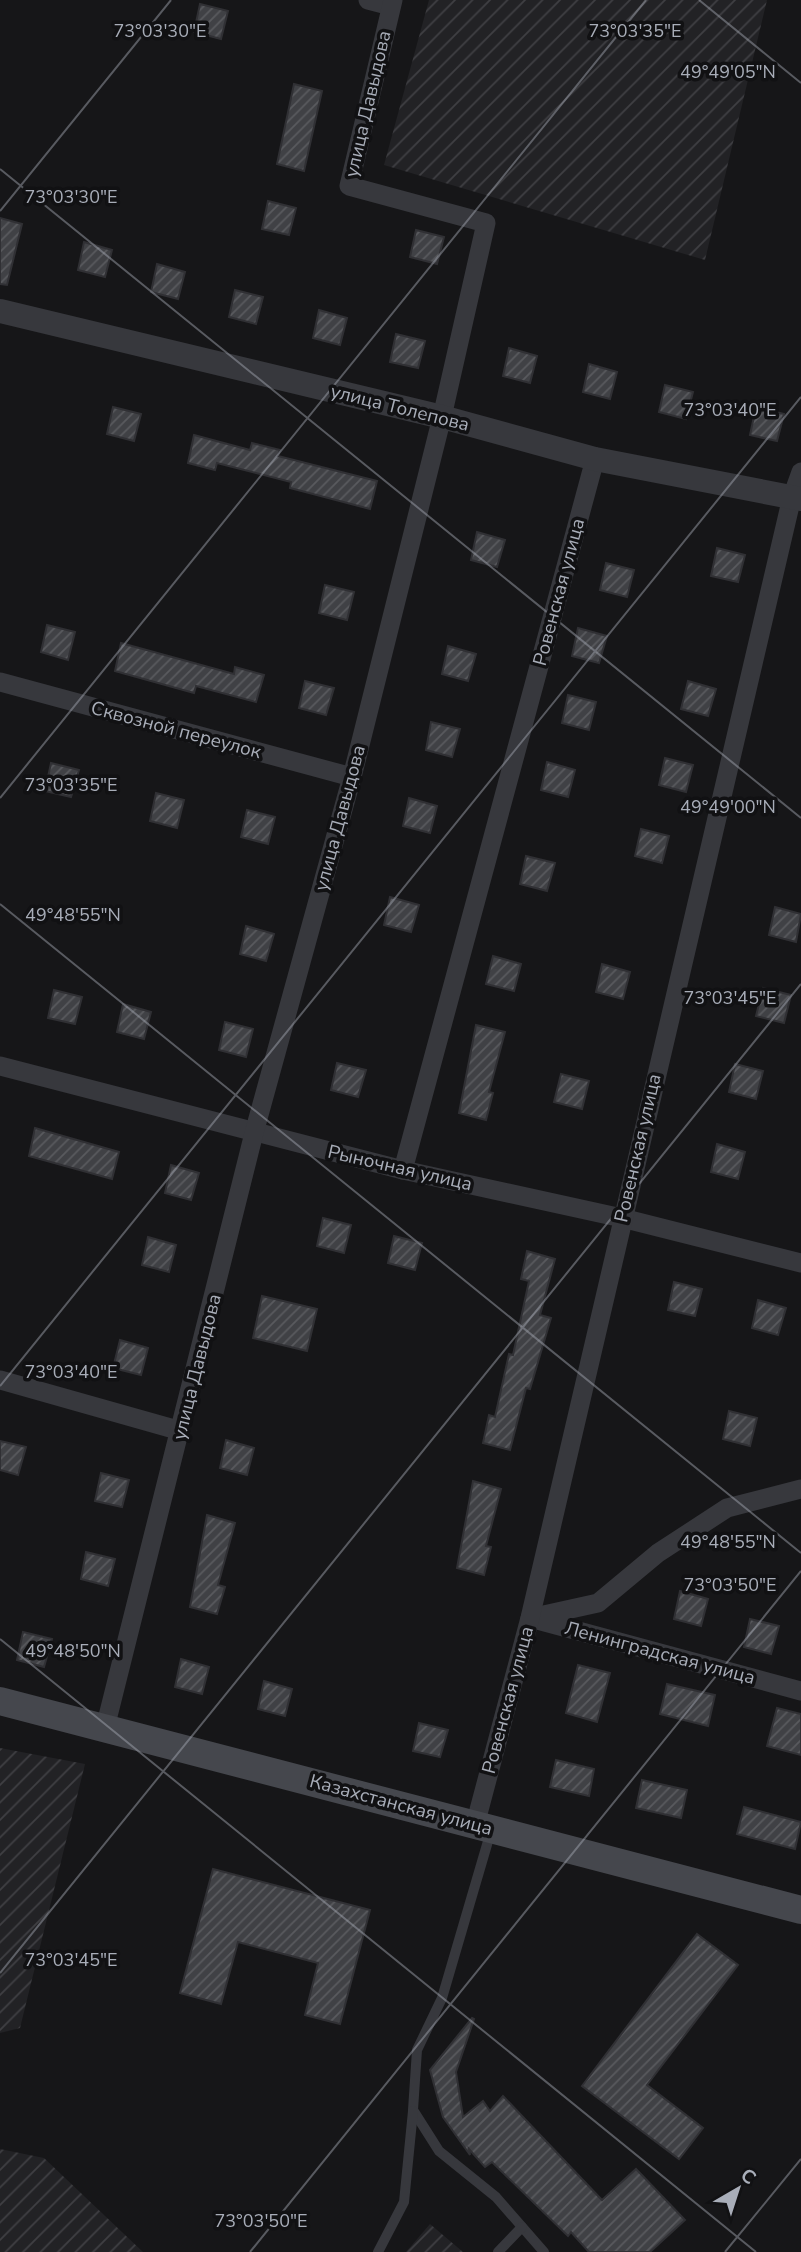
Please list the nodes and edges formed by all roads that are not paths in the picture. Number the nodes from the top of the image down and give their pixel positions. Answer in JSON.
{"nodes":[{"id":1,"x":368,"y":0,"type":"edge"},
{"id":2,"x":392,"y":3,"type":"edge"},
{"id":3,"x":0,"y":311,"type":"edge"},
{"id":4,"x":442,"y":417,"type":"junction"},
{"id":5,"x":595,"y":459,"type":"junction"},
{"id":6,"x":801,"y":472,"type":"edge"},
{"id":7,"x":797,"y":498,"type":"edge"},
{"id":8,"x":0,"y":682,"type":"edge"},
{"id":9,"x":352,"y":777,"type":"junction"},
{"id":10,"x":0,"y":1066,"type":"edge"},
{"id":11,"x":254,"y":1133,"type":"junction"},
{"id":12,"x":403,"y":1170,"type":"junction"},
{"id":13,"x":622,"y":1218,"type":"junction"},
{"id":14,"x":801,"y":1263,"type":"edge"},
{"id":15,"x":0,"y":1380,"type":"edge"},
{"id":16,"x":181,"y":1431,"type":"junction"},
{"id":17,"x":801,"y":1489,"type":"edge"},
{"id":18,"x":530,"y":1618,"type":"junction"},
{"id":19,"x":801,"y":1691,"type":"edge"},
{"id":20,"x":0,"y":1701,"type":"edge"},
{"id":21,"x":105,"y":1728,"type":"junction"},
{"id":22,"x":483,"y":1827,"type":"junction"},
{"id":23,"x":801,"y":1910,"type":"edge"},
{"id":24,"x":413,"y":2110,"type":"junction"},
{"id":25,"x":523,"y":2227,"type":"junction"},
{"id":26,"x":377,"y":2252,"type":"edge"},
{"id":27,"x":498,"y":2252,"type":"edge"},
{"id":28,"x":544,"y":2252,"type":"edge"}],
"edges":[{"from":1,"to":2,"type":"street","name":"улица Давыдова"},
{"from":2,"to":4,"type":"street","name":"улица Давыдова"},
{"from":3,"to":4,"type":"street","name":"улица Толепова"},
{"from":4,"to":5,"type":"street","name":"улица Толепова"},
{"from":4,"to":9,"type":"street","name":"улица Давыдова"},
{"from":5,"to":7,"type":"street","name":"улица Толепова"},
{"from":5,"to":12,"type":"street","name":"Ровенская улица"},
{"from":6,"to":7,"type":"street","name":"Ровенская улица"},
{"from":7,"to":13,"type":"street","name":"Ровенская улица"},
{"from":8,"to":9,"type":"street","name":"Сквозной переулок"},
{"from":9,"to":11,"type":"street","name":"улица Давыдова"},
{"from":10,"to":11,"type":"street","name":"Рыночная улица"},
{"from":11,"to":12,"type":"street","name":"Рыночная улица"},
{"from":11,"to":16,"type":"street","name":"улица Давыдова"},
{"from":12,"to":13,"type":"street","name":"Рыночная улица"},
{"from":13,"to":14,"type":"street","name":"Рыночная улица"},
{"from":13,"to":18,"type":"street","name":"Ровенская улица"},
{"from":15,"to":16,"type":"street"},
{"from":16,"to":21,"type":"street","name":"улица Давыдова"},
{"from":17,"to":18,"type":"street","name":"Ленинградская улица"},
{"from":18,"to":19,"type":"street","name":"Ленинградская улица"},
{"from":18,"to":22,"type":"street","name":"Ровенская улица"},
{"from":20,"to":21,"type":"main road","name":"Казахстанская улица"},
{"from":21,"to":22,"type":"main road","name":"Казахстанская улица"},
{"from":22,"to":23,"type":"main road","name":"Казахстанская улица"},
{"from":22,"to":24,"type":"lane"},
{"from":24,"to":25,"type":"lane"},
{"from":24,"to":26,"type":"lane"},
{"from":25,"to":27,"type":"lane"},
{"from":25,"to":28,"type":"lane"}]}
